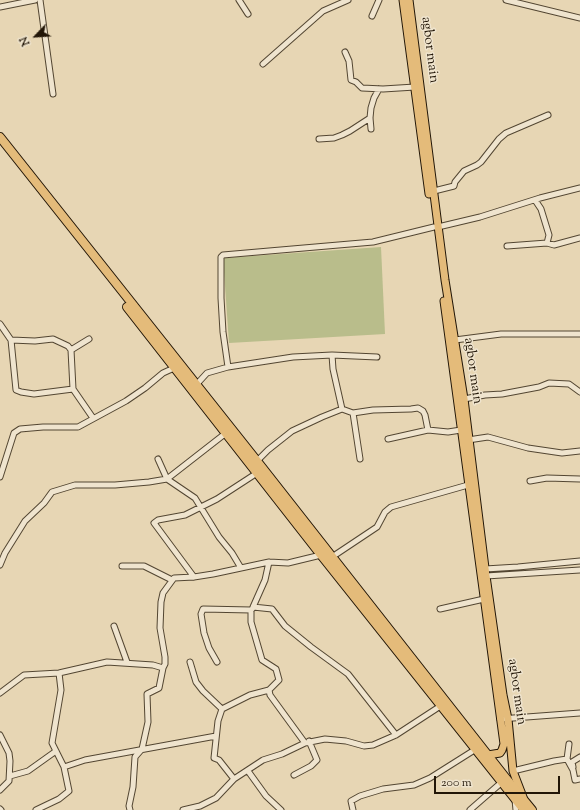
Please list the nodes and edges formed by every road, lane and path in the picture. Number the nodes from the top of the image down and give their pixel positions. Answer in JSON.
{"nodes":[{"id":1,"x":35,"y":0,"type":"edge"},
{"id":2,"x":40,"y":0,"type":"edge"},
{"id":3,"x":239,"y":0,"type":"edge"},
{"id":4,"x":348,"y":0,"type":"edge"},
{"id":5,"x":379,"y":0,"type":"edge"},
{"id":6,"x":403,"y":0,"type":"edge"},
{"id":7,"x":409,"y":0,"type":"edge"},
{"id":8,"x":506,"y":0,"type":"edge"},
{"id":9,"x":0,"y":7,"type":"edge"},
{"id":10,"x":248,"y":14,"type":"dead end"},
{"id":11,"x":372,"y":16,"type":"dead end"},
{"id":12,"x":580,"y":18,"type":"edge"},
{"id":13,"x":410,"y":34,"type":"junction"},
{"id":14,"x":344,"y":52,"type":"dead end"},
{"id":15,"x":263,"y":64,"type":"dead end"},
{"id":16,"x":415,"y":87,"type":"junction"},
{"id":17,"x":379,"y":89,"type":"junction"},
{"id":18,"x":53,"y":94,"type":"dead end"},
{"id":19,"x":548,"y":114,"type":"dead end"},
{"id":20,"x":370,"y":118,"type":"junction"},
{"id":21,"x":371,"y":129,"type":"dead end"},
{"id":22,"x":0,"y":137,"type":"edge"},
{"id":23,"x":319,"y":139,"type":"dead end"},
{"id":24,"x":0,"y":144,"type":"edge"},
{"id":25,"x":580,"y":188,"type":"edge"},
{"id":26,"x":434,"y":191,"type":"junction"},
{"id":27,"x":535,"y":200,"type":"junction"},
{"id":28,"x":436,"y":227,"type":"junction"},
{"id":29,"x":580,"y":238,"type":"edge"},
{"id":30,"x":547,"y":243,"type":"junction"},
{"id":31,"x":507,"y":246,"type":"dead end"},
{"id":32,"x":1,"y":328,"type":"edge"},
{"id":33,"x":580,"y":334,"type":"edge"},
{"id":34,"x":89,"y":339,"type":"dead end"},
{"id":35,"x":11,"y":340,"type":"junction"},
{"id":36,"x":455,"y":340,"type":"junction"},
{"id":37,"x":71,"y":350,"type":"junction"},
{"id":38,"x":332,"y":356,"type":"junction"},
{"id":39,"x":377,"y":357,"type":"dead end"},
{"id":40,"x":228,"y":367,"type":"junction"},
{"id":41,"x":174,"y":368,"type":"junction"},
{"id":42,"x":196,"y":385,"type":"junction"},
{"id":43,"x":74,"y":389,"type":"junction"},
{"id":44,"x":580,"y":392,"type":"edge"},
{"id":45,"x":464,"y":399,"type":"junction"},
{"id":46,"x":342,"y":409,"type":"junction"},
{"id":47,"x":353,"y":413,"type":"junction"},
{"id":48,"x":93,"y":418,"type":"junction"},
{"id":49,"x":428,"y":430,"type":"junction"},
{"id":50,"x":460,"y":430,"type":"junction"},
{"id":51,"x":226,"y":433,"type":"junction"},
{"id":52,"x":388,"y":439,"type":"dead end"},
{"id":53,"x":468,"y":440,"type":"junction"},
{"id":54,"x":580,"y":451,"type":"edge"},
{"id":55,"x":158,"y":459,"type":"dead end"},
{"id":56,"x":360,"y":459,"type":"dead end"},
{"id":57,"x":254,"y":463,"type":"junction"},
{"id":58,"x":257,"y":473,"type":"junction"},
{"id":59,"x":0,"y":477,"type":"edge"},
{"id":60,"x":167,"y":479,"type":"junction"},
{"id":61,"x":580,"y":479,"type":"edge"},
{"id":62,"x":530,"y":481,"type":"dead end"},
{"id":63,"x":468,"y":485,"type":"junction"},
{"id":64,"x":200,"y":507,"type":"junction"},
{"id":65,"x":321,"y":555,"type":"junction"},
{"id":66,"x":332,"y":556,"type":"junction"},
{"id":67,"x":580,"y":560,"type":"edge"},
{"id":68,"x":269,"y":562,"type":"junction"},
{"id":69,"x":0,"y":565,"type":"edge"},
{"id":70,"x":122,"y":566,"type":"dead end"},
{"id":71,"x":241,"y":568,"type":"junction"},
{"id":72,"x":580,"y":570,"type":"edge"},
{"id":73,"x":486,"y":572,"type":"junction"},
{"id":74,"x":194,"y":577,"type":"junction"},
{"id":75,"x":172,"y":580,"type":"junction"},
{"id":76,"x":484,"y":599,"type":"junction"},
{"id":77,"x":252,"y":609,"type":"junction"},
{"id":78,"x":440,"y":609,"type":"dead end"},
{"id":79,"x":114,"y":626,"type":"dead end"},
{"id":80,"x":127,"y":662,"type":"junction"},
{"id":81,"x":190,"y":662,"type":"dead end"},
{"id":82,"x":217,"y":662,"type":"dead end"},
{"id":83,"x":163,"y":668,"type":"junction"},
{"id":84,"x":59,"y":673,"type":"junction"},
{"id":85,"x":269,"y":690,"type":"junction"},
{"id":86,"x":0,"y":693,"type":"edge"},
{"id":87,"x":442,"y":705,"type":"junction"},
{"id":88,"x":222,"y":709,"type":"junction"},
{"id":89,"x":580,"y":713,"type":"edge"},
{"id":90,"x":500,"y":719,"type":"junction"},
{"id":91,"x":508,"y":719,"type":"junction"},
{"id":92,"x":0,"y":735,"type":"edge"},
{"id":93,"x":396,"y":735,"type":"junction"},
{"id":94,"x":216,"y":736,"type":"junction"},
{"id":95,"x":307,"y":742,"type":"junction"},
{"id":96,"x":569,"y":744,"type":"dead end"},
{"id":97,"x":507,"y":745,"type":"junction"},
{"id":98,"x":476,"y":749,"type":"junction"},
{"id":99,"x":142,"y":750,"type":"junction"},
{"id":100,"x":56,"y":751,"type":"junction"},
{"id":101,"x":488,"y":755,"type":"junction"},
{"id":102,"x":580,"y":757,"type":"edge"},
{"id":103,"x":567,"y":759,"type":"junction"},
{"id":104,"x":64,"y":768,"type":"junction"},
{"id":105,"x":573,"y":770,"type":"junction"},
{"id":106,"x":248,"y":771,"type":"junction"},
{"id":107,"x":513,"y":771,"type":"junction"},
{"id":108,"x":294,"y":775,"type":"dead end"},
{"id":109,"x":10,"y":776,"type":"junction"},
{"id":110,"x":234,"y":779,"type":"junction"},
{"id":111,"x":580,"y":779,"type":"edge"},
{"id":112,"x":502,"y":782,"type":"junction"},
{"id":113,"x":0,"y":790,"type":"edge"},
{"id":114,"x":514,"y":797,"type":"junction"},
{"id":115,"x":525,"y":800,"type":"junction"},
{"id":116,"x":36,"y":810,"type":"edge"},
{"id":117,"x":130,"y":810,"type":"edge"},
{"id":118,"x":183,"y":810,"type":"edge"},
{"id":119,"x":281,"y":810,"type":"edge"},
{"id":120,"x":353,"y":810,"type":"edge"},
{"id":121,"x":470,"y":810,"type":"edge"},
{"id":122,"x":516,"y":810,"type":"edge"},
{"id":123,"x":524,"y":810,"type":"edge"},
{"id":124,"x":532,"y":810,"type":"edge"}],
"edges":[{"from":1,"to":9,"type":"street"},
{"from":2,"to":18,"type":"street"},
{"from":3,"to":10,"type":"street"},
{"from":4,"to":15,"type":"street"},
{"from":5,"to":11,"type":"street"},
{"from":6,"to":13,"type":"main road","name":"agbor main"},
{"from":7,"to":13,"type":"main road","name":"agbor main"},
{"from":8,"to":12,"type":"street"},
{"from":13,"to":16,"type":"main road","name":"agbor main"},
{"from":13,"to":26,"type":"main road","name":"agbor main"},
{"from":14,"to":17,"type":"street"},
{"from":16,"to":17,"type":"street"},
{"from":16,"to":28,"type":"main road","name":"agbor main"},
{"from":17,"to":20,"type":"street"},
{"from":19,"to":26,"type":"street"},
{"from":20,"to":21,"type":"street"},
{"from":20,"to":23,"type":"street"},
{"from":22,"to":42,"type":"highway"},
{"from":24,"to":41,"type":"highway"},
{"from":25,"to":27,"type":"street"},
{"from":26,"to":28,"type":"main road","name":"agbor main"},
{"from":27,"to":28,"type":"street"},
{"from":27,"to":30,"type":"street"},
{"from":28,"to":36,"type":"main road","name":"agbor main"},
{"from":28,"to":40,"type":"street"},
{"from":28,"to":50,"type":"main road","name":"agbor main"},
{"from":29,"to":30,"type":"street"},
{"from":30,"to":31,"type":"street"},
{"from":32,"to":35,"type":"street"},
{"from":33,"to":36,"type":"street"},
{"from":34,"to":37,"type":"street"},
{"from":35,"to":37,"type":"street"},
{"from":35,"to":43,"type":"street"},
{"from":36,"to":45,"type":"main road","name":"agbor main"},
{"from":37,"to":43,"type":"street"},
{"from":38,"to":39,"type":"street"},
{"from":38,"to":40,"type":"street"},
{"from":38,"to":46,"type":"street"},
{"from":40,"to":42,"type":"street"},
{"from":41,"to":48,"type":"street"},
{"from":41,"to":51,"type":"highway"},
{"from":42,"to":57,"type":"highway"},
{"from":43,"to":48,"type":"street"},
{"from":44,"to":45,"type":"street"},
{"from":45,"to":53,"type":"main road","name":"agbor main"},
{"from":46,"to":47,"type":"street"},
{"from":46,"to":57,"type":"street"},
{"from":47,"to":49,"type":"street"},
{"from":47,"to":56,"type":"street"},
{"from":48,"to":59,"type":"street"},
{"from":49,"to":50,"type":"street"},
{"from":49,"to":52,"type":"street"},
{"from":50,"to":63,"type":"main road","name":"agbor main"},
{"from":51,"to":57,"type":"highway"},
{"from":51,"to":60,"type":"street"},
{"from":53,"to":54,"type":"street"},
{"from":53,"to":73,"type":"main road","name":"agbor main"},
{"from":55,"to":60,"type":"street"},
{"from":57,"to":58,"type":"highway"},
{"from":57,"to":66,"type":"highway"},
{"from":58,"to":64,"type":"street"},
{"from":58,"to":65,"type":"highway"},
{"from":60,"to":64,"type":"street"},
{"from":60,"to":69,"type":"street"},
{"from":61,"to":62,"type":"street"},
{"from":63,"to":66,"type":"street"},
{"from":63,"to":76,"type":"main road","name":"agbor main"},
{"from":64,"to":71,"type":"street"},
{"from":64,"to":74,"type":"street"},
{"from":65,"to":68,"type":"street"},
{"from":65,"to":87,"type":"highway"},
{"from":66,"to":101,"type":"highway"},
{"from":67,"to":73,"type":"street"},
{"from":68,"to":71,"type":"street"},
{"from":68,"to":77,"type":"street"},
{"from":70,"to":75,"type":"street"},
{"from":71,"to":74,"type":"street"},
{"from":72,"to":73,"type":"street"},
{"from":73,"to":91,"type":"main road","name":"agbor main"},
{"from":74,"to":75,"type":"street"},
{"from":75,"to":83,"type":"street"},
{"from":76,"to":78,"type":"street"},
{"from":76,"to":90,"type":"main road","name":"agbor main"},
{"from":77,"to":82,"type":"street"},
{"from":77,"to":85,"type":"street"},
{"from":77,"to":93,"type":"street"},
{"from":79,"to":80,"type":"street"},
{"from":80,"to":83,"type":"street"},
{"from":80,"to":84,"type":"street"},
{"from":81,"to":88,"type":"street"},
{"from":83,"to":99,"type":"street"},
{"from":84,"to":86,"type":"street"},
{"from":84,"to":100,"type":"street"},
{"from":85,"to":88,"type":"street"},
{"from":85,"to":95,"type":"street"},
{"from":87,"to":93,"type":"street"},
{"from":87,"to":98,"type":"highway"},
{"from":88,"to":94,"type":"street"},
{"from":89,"to":91,"type":"street"},
{"from":90,"to":91,"type":"street"},
{"from":90,"to":97,"type":"main road","name":"agbor main"},
{"from":91,"to":97,"type":"main road","name":"agbor main"},
{"from":92,"to":109,"type":"street"},
{"from":93,"to":95,"type":"street"},
{"from":94,"to":99,"type":"street"},
{"from":94,"to":110,"type":"street"},
{"from":95,"to":106,"type":"street"},
{"from":95,"to":108,"type":"street"},
{"from":96,"to":103,"type":"street"},
{"from":97,"to":101,"type":"main road"},
{"from":97,"to":107,"type":"main road"},
{"from":98,"to":112,"type":"highway"},
{"from":98,"to":120,"type":"street"},
{"from":99,"to":104,"type":"street"},
{"from":99,"to":117,"type":"street"},
{"from":100,"to":104,"type":"street"},
{"from":100,"to":109,"type":"street"},
{"from":101,"to":115,"type":"highway"},
{"from":102,"to":105,"type":"street"},
{"from":103,"to":105,"type":"street"},
{"from":103,"to":107,"type":"street"},
{"from":104,"to":116,"type":"street"},
{"from":105,"to":111,"type":"street"},
{"from":106,"to":110,"type":"street"},
{"from":106,"to":119,"type":"street"},
{"from":107,"to":115,"type":"main road"},
{"from":109,"to":113,"type":"street"},
{"from":110,"to":118,"type":"street"},
{"from":112,"to":114,"type":"highway"},
{"from":112,"to":121,"type":"street"},
{"from":114,"to":122,"type":"street"},
{"from":114,"to":123,"type":"highway"},
{"from":115,"to":124,"type":"highway"}]}
